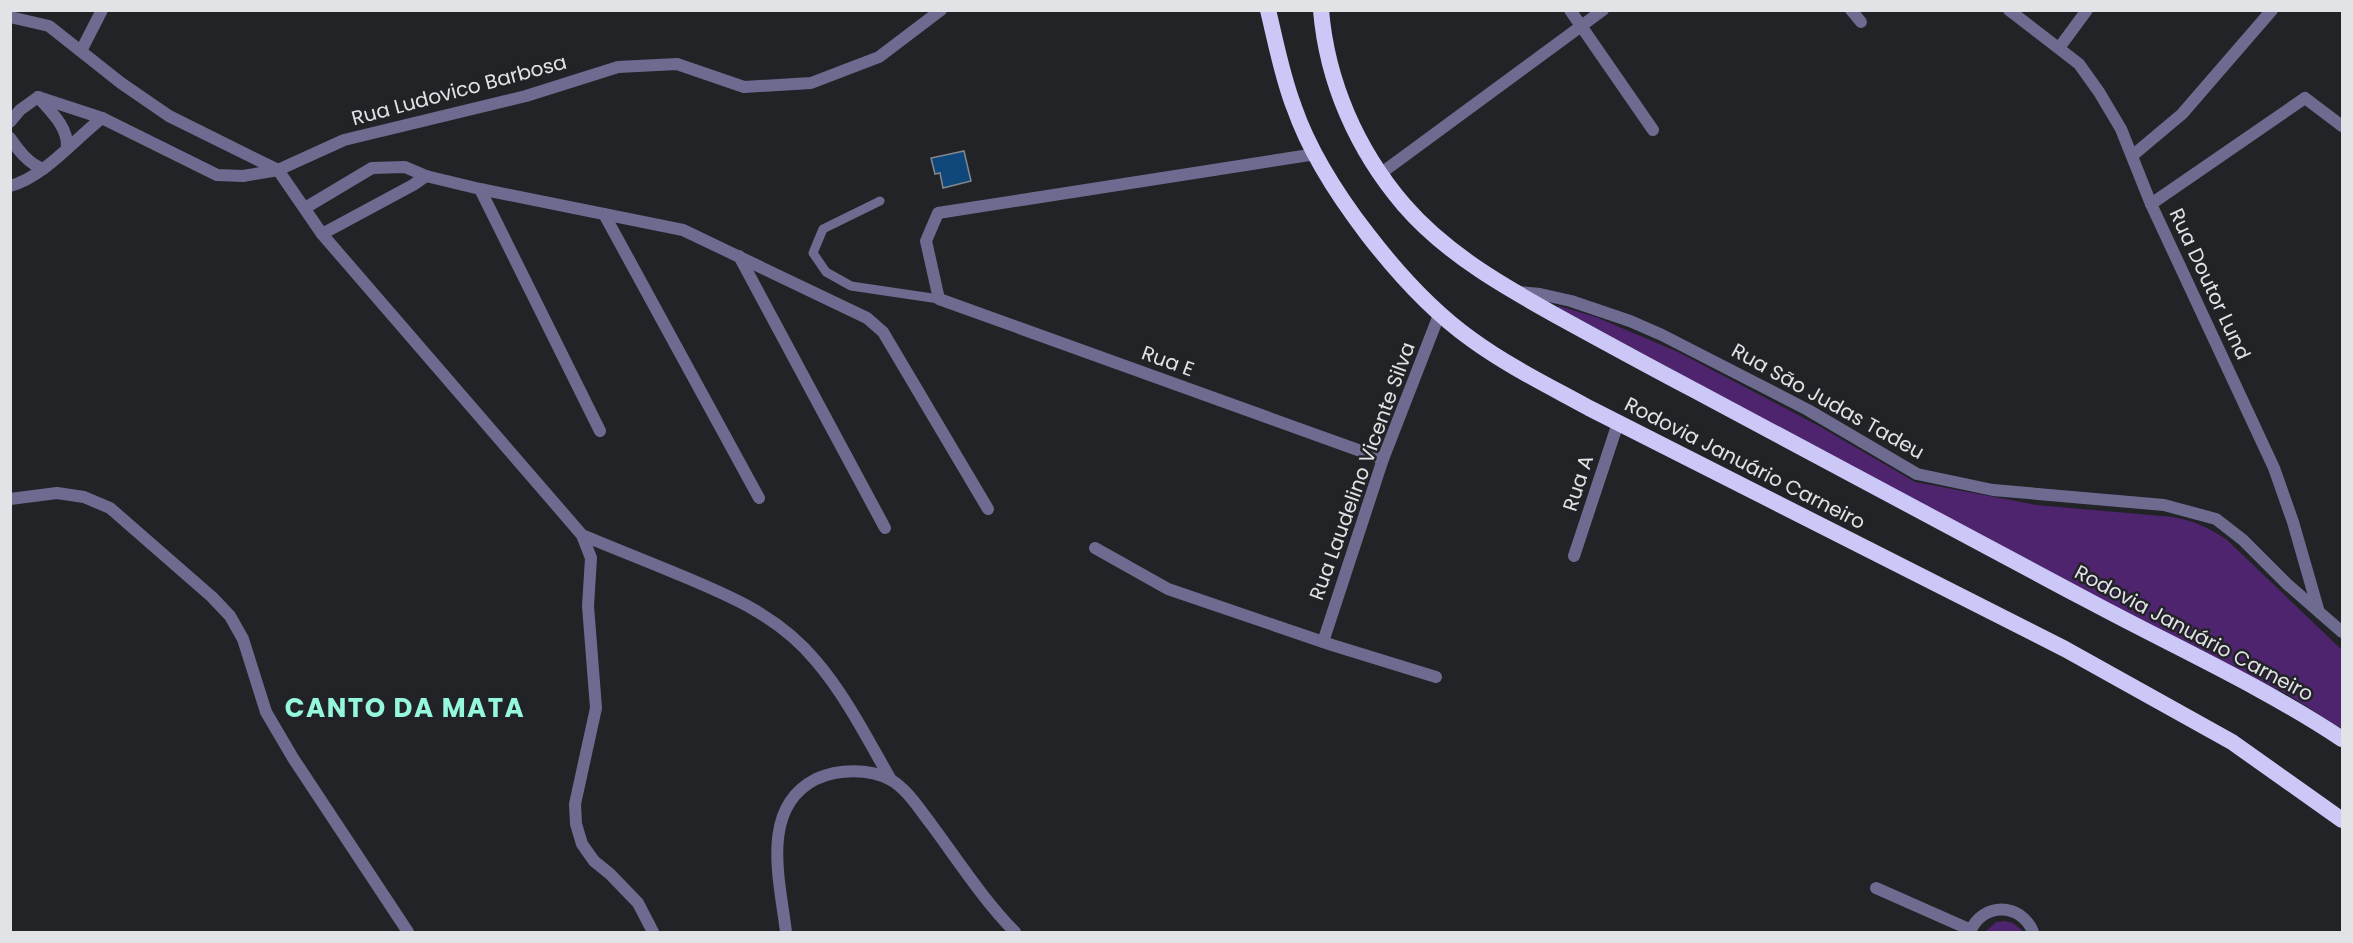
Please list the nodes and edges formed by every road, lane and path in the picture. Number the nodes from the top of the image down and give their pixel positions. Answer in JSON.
{"nodes":[{"id":1,"x":102,"y":10,"type":"edge"},
{"id":2,"x":941,"y":10,"type":"edge"},
{"id":3,"x":1268,"y":10,"type":"edge"},
{"id":4,"x":1321,"y":10,"type":"edge"},
{"id":5,"x":1570,"y":10,"type":"edge"},
{"id":6,"x":1603,"y":10,"type":"edge"},
{"id":7,"x":1851,"y":10,"type":"edge"},
{"id":8,"x":2009,"y":10,"type":"edge"},
{"id":9,"x":2087,"y":10,"type":"edge"},
{"id":10,"x":2272,"y":10,"type":"edge"},
{"id":11,"x":10,"y":17,"type":"edge"},
{"id":12,"x":1860,"y":22,"type":"dead end"},
{"id":13,"x":1581,"y":27,"type":"junction"},
{"id":14,"x":2059,"y":48,"type":"junction"},
{"id":15,"x":81,"y":51,"type":"junction"},
{"id":16,"x":38,"y":97,"type":"junction"},
{"id":17,"x":102,"y":118,"type":"junction"},
{"id":18,"x":10,"y":122,"type":"edge"},
{"id":19,"x":2343,"y":126,"type":"edge"},
{"id":20,"x":1653,"y":130,"type":"dead end"},
{"id":21,"x":10,"y":138,"type":"edge"},
{"id":22,"x":67,"y":147,"type":"junction"},
{"id":23,"x":1316,"y":154,"type":"junction"},
{"id":24,"x":2132,"y":156,"type":"junction"},
{"id":25,"x":43,"y":170,"type":"junction"},
{"id":26,"x":278,"y":170,"type":"junction"},
{"id":27,"x":1380,"y":174,"type":"junction"},
{"id":28,"x":426,"y":176,"type":"junction"},
{"id":29,"x":10,"y":186,"type":"edge"},
{"id":30,"x":480,"y":189,"type":"junction"},
{"id":31,"x":880,"y":201,"type":"dead end"},
{"id":32,"x":2151,"y":204,"type":"junction"},
{"id":33,"x":305,"y":207,"type":"junction"},
{"id":34,"x":604,"y":214,"type":"junction"},
{"id":35,"x":322,"y":234,"type":"junction"},
{"id":36,"x":739,"y":256,"type":"junction"},
{"id":37,"x":1512,"y":291,"type":"junction"},
{"id":38,"x":939,"y":299,"type":"junction"},
{"id":39,"x":1439,"y":315,"type":"junction"},
{"id":40,"x":1618,"y":423,"type":"junction"},
{"id":41,"x":600,"y":431,"type":"dead end"},
{"id":42,"x":1383,"y":459,"type":"junction"},
{"id":43,"x":759,"y":498,"type":"dead end"},
{"id":44,"x":10,"y":499,"type":"edge"},
{"id":45,"x":987,"y":509,"type":"dead end"},
{"id":46,"x":885,"y":528,"type":"dead end"},
{"id":47,"x":582,"y":535,"type":"junction"},
{"id":48,"x":1095,"y":548,"type":"dead end"},
{"id":49,"x":1574,"y":556,"type":"dead end"},
{"id":50,"x":2318,"y":610,"type":"junction"},
{"id":51,"x":2343,"y":632,"type":"edge"},
{"id":52,"x":1323,"y":642,"type":"junction"},
{"id":53,"x":1436,"y":677,"type":"dead end"},
{"id":54,"x":2343,"y":739,"type":"edge"},
{"id":55,"x":891,"y":780,"type":"junction"},
{"id":56,"x":2343,"y":820,"type":"edge"},
{"id":57,"x":1876,"y":888,"type":"dead end"},
{"id":58,"x":1970,"y":931,"type":"edge"},
{"id":59,"x":408,"y":933,"type":"edge"},
{"id":60,"x":653,"y":933,"type":"edge"},
{"id":61,"x":786,"y":933,"type":"edge"},
{"id":62,"x":1015,"y":933,"type":"edge"},
{"id":63,"x":2033,"y":933,"type":"edge"}],
"edges":[{"from":1,"to":15,"type":"street"},
{"from":2,"to":26,"type":"street","name":"Rua Ludovico Barbosa"},
{"from":3,"to":23,"type":"highway","name":"Rodovia Januário Carneiro"},
{"from":4,"to":27,"type":"highway","name":"Rodovia Januário Carneiro"},
{"from":5,"to":13,"type":"street"},
{"from":6,"to":13,"type":"street"},
{"from":7,"to":12,"type":"street"},
{"from":8,"to":14,"type":"street","name":"Rua Doutor Lund"},
{"from":9,"to":14,"type":"street"},
{"from":10,"to":24,"type":"street"},
{"from":11,"to":15,"type":"street"},
{"from":13,"to":20,"type":"street"},
{"from":13,"to":27,"type":"street"},
{"from":14,"to":24,"type":"street","name":"Rua Doutor Lund"},
{"from":15,"to":26,"type":"street"},
{"from":16,"to":17,"type":"street","name":"Rua Ludovico Barbosa"},
{"from":16,"to":18,"type":"street"},
{"from":16,"to":22,"type":"street"},
{"from":17,"to":22,"type":"street"},
{"from":17,"to":26,"type":"street","name":"Rua Ludovico Barbosa"},
{"from":19,"to":32,"type":"street"},
{"from":21,"to":25,"type":"street"},
{"from":22,"to":25,"type":"street"},
{"from":23,"to":38,"type":"street"},
{"from":23,"to":39,"type":"highway","name":"Rodovia Januário Carneiro"},
{"from":24,"to":32,"type":"street","name":"Rua Doutor Lund"},
{"from":25,"to":29,"type":"street"},
{"from":26,"to":33,"type":"street"},
{"from":27,"to":37,"type":"highway","name":"Rodovia Januário Carneiro"},
{"from":28,"to":30,"type":"street"},
{"from":28,"to":33,"type":"street"},
{"from":28,"to":35,"type":"street"},
{"from":30,"to":34,"type":"street"},
{"from":30,"to":41,"type":"street"},
{"from":31,"to":38,"type":"lane"},
{"from":32,"to":50,"type":"street","name":"Rua Doutor Lund"},
{"from":33,"to":35,"type":"street"},
{"from":34,"to":36,"type":"street"},
{"from":34,"to":43,"type":"street"},
{"from":35,"to":47,"type":"street"},
{"from":36,"to":45,"type":"street"},
{"from":36,"to":46,"type":"street"},
{"from":37,"to":50,"type":"street","name":"Rua São Judas Tadeu"},
{"from":37,"to":54,"type":"highway","name":"Rodovia Januário Carneiro"},
{"from":38,"to":42,"type":"street","name":"Rua E"},
{"from":39,"to":40,"type":"highway","name":"Rodovia Januário Carneiro"},
{"from":39,"to":42,"type":"street","name":"Rua Laudelino Vicente Silva"},
{"from":40,"to":49,"type":"street","name":"Rua A"},
{"from":40,"to":56,"type":"highway","name":"Rodovia Januário Carneiro"},
{"from":42,"to":52,"type":"street","name":"Rua Laudelino Vicente Silva"},
{"from":44,"to":59,"type":"street"},
{"from":47,"to":55,"type":"street"},
{"from":47,"to":60,"type":"street"},
{"from":48,"to":52,"type":"street"},
{"from":50,"to":51,"type":"street","name":"Rua São Judas Tadeu"},
{"from":52,"to":53,"type":"street"},
{"from":55,"to":61,"type":"street"},
{"from":55,"to":62,"type":"street"},
{"from":57,"to":58,"type":"street"},
{"from":58,"to":63,"type":"street"}]}
